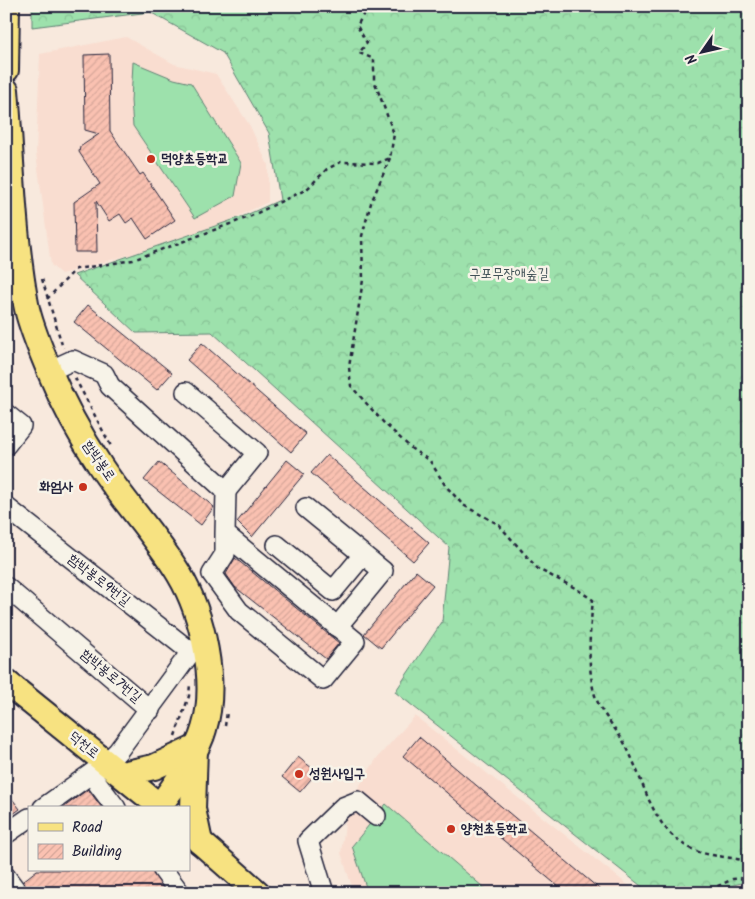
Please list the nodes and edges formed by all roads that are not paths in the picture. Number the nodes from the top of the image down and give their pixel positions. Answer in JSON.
{"nodes":[{"id":1,"x":7,"y":6,"type":"edge"},
{"id":2,"x":6,"y":70,"type":"edge"},
{"id":3,"x":6,"y":90,"type":"edge"},
{"id":4,"x":14,"y":274,"type":"edge"},
{"id":5,"x":50,"y":371,"type":"junction"},
{"id":6,"x":186,"y":392,"type":"dead end"},
{"id":7,"x":6,"y":414,"type":"edge"},
{"id":8,"x":6,"y":445,"type":"edge"},
{"id":9,"x":226,"y":491,"type":"junction"},
{"id":10,"x":6,"y":507,"type":"edge"},
{"id":11,"x":306,"y":508,"type":"dead end"},
{"id":12,"x":225,"y":534,"type":"junction"},
{"id":13,"x":277,"y":545,"type":"dead end"},
{"id":14,"x":363,"y":555,"type":"junction"},
{"id":15,"x":6,"y":587,"type":"edge"},
{"id":16,"x":337,"y":627,"type":"junction"},
{"id":17,"x":198,"y":649,"type":"junction"},
{"id":18,"x":6,"y":682,"type":"edge"},
{"id":19,"x":150,"y":710,"type":"junction"},
{"id":20,"x":195,"y":748,"type":"junction"},
{"id":21,"x":108,"y":774,"type":"junction"},
{"id":22,"x":47,"y":806,"type":"edge"},
{"id":23,"x":116,"y":806,"type":"edge"},
{"id":24,"x":159,"y":806,"type":"edge"},
{"id":25,"x":162,"y":806,"type":"edge"},
{"id":26,"x":376,"y":816,"type":"dead end"},
{"id":27,"x":28,"y":819,"type":"edge"},
{"id":28,"x":6,"y":834,"type":"edge"},
{"id":29,"x":194,"y":837,"type":"edge"},
{"id":30,"x":164,"y":872,"type":"edge"},
{"id":31,"x":6,"y":877,"type":"edge"},
{"id":32,"x":18,"y":893,"type":"edge"},
{"id":33,"x":180,"y":893,"type":"edge"},
{"id":34,"x":258,"y":893,"type":"edge"},
{"id":35,"x":324,"y":893,"type":"edge"}],
"edges":[{"from":1,"to":2,"type":"main road"},
{"from":3,"to":4,"type":"main road","name":"함박봉로"},
{"from":4,"to":5,"type":"main road","name":"함박봉로"},
{"from":5,"to":9,"type":"street"},
{"from":5,"to":17,"type":"main road","name":"함박봉로"},
{"from":6,"to":9,"type":"street"},
{"from":7,"to":8,"type":"street"},
{"from":9,"to":12,"type":"street"},
{"from":10,"to":17,"type":"street","name":"함박봉로9번길"},
{"from":11,"to":14,"type":"street"},
{"from":12,"to":16,"type":"street"},
{"from":12,"to":16,"type":"street"},
{"from":13,"to":14,"type":"street"},
{"from":14,"to":16,"type":"street"},
{"from":15,"to":19,"type":"street","name":"함박봉로7번길"},
{"from":17,"to":19,"type":"street","name":"함박봉로7번길"},
{"from":17,"to":20,"type":"main road","name":"함박봉로"},
{"from":18,"to":21,"type":"main road","name":"덕천로"},
{"from":19,"to":21,"type":"street"},
{"from":20,"to":21,"type":"main road"},
{"from":20,"to":25,"type":"main road","name":"함박봉로"},
{"from":20,"to":29,"type":"main road"},
{"from":21,"to":22,"type":"street"},
{"from":21,"to":23,"type":"street"},
{"from":21,"to":24,"type":"main road","name":"덕천로"},
{"from":26,"to":35,"type":"street"},
{"from":27,"to":28,"type":"street"},
{"from":29,"to":34,"type":"main road"},
{"from":30,"to":33,"type":"street"},
{"from":31,"to":32,"type":"street"}]}
